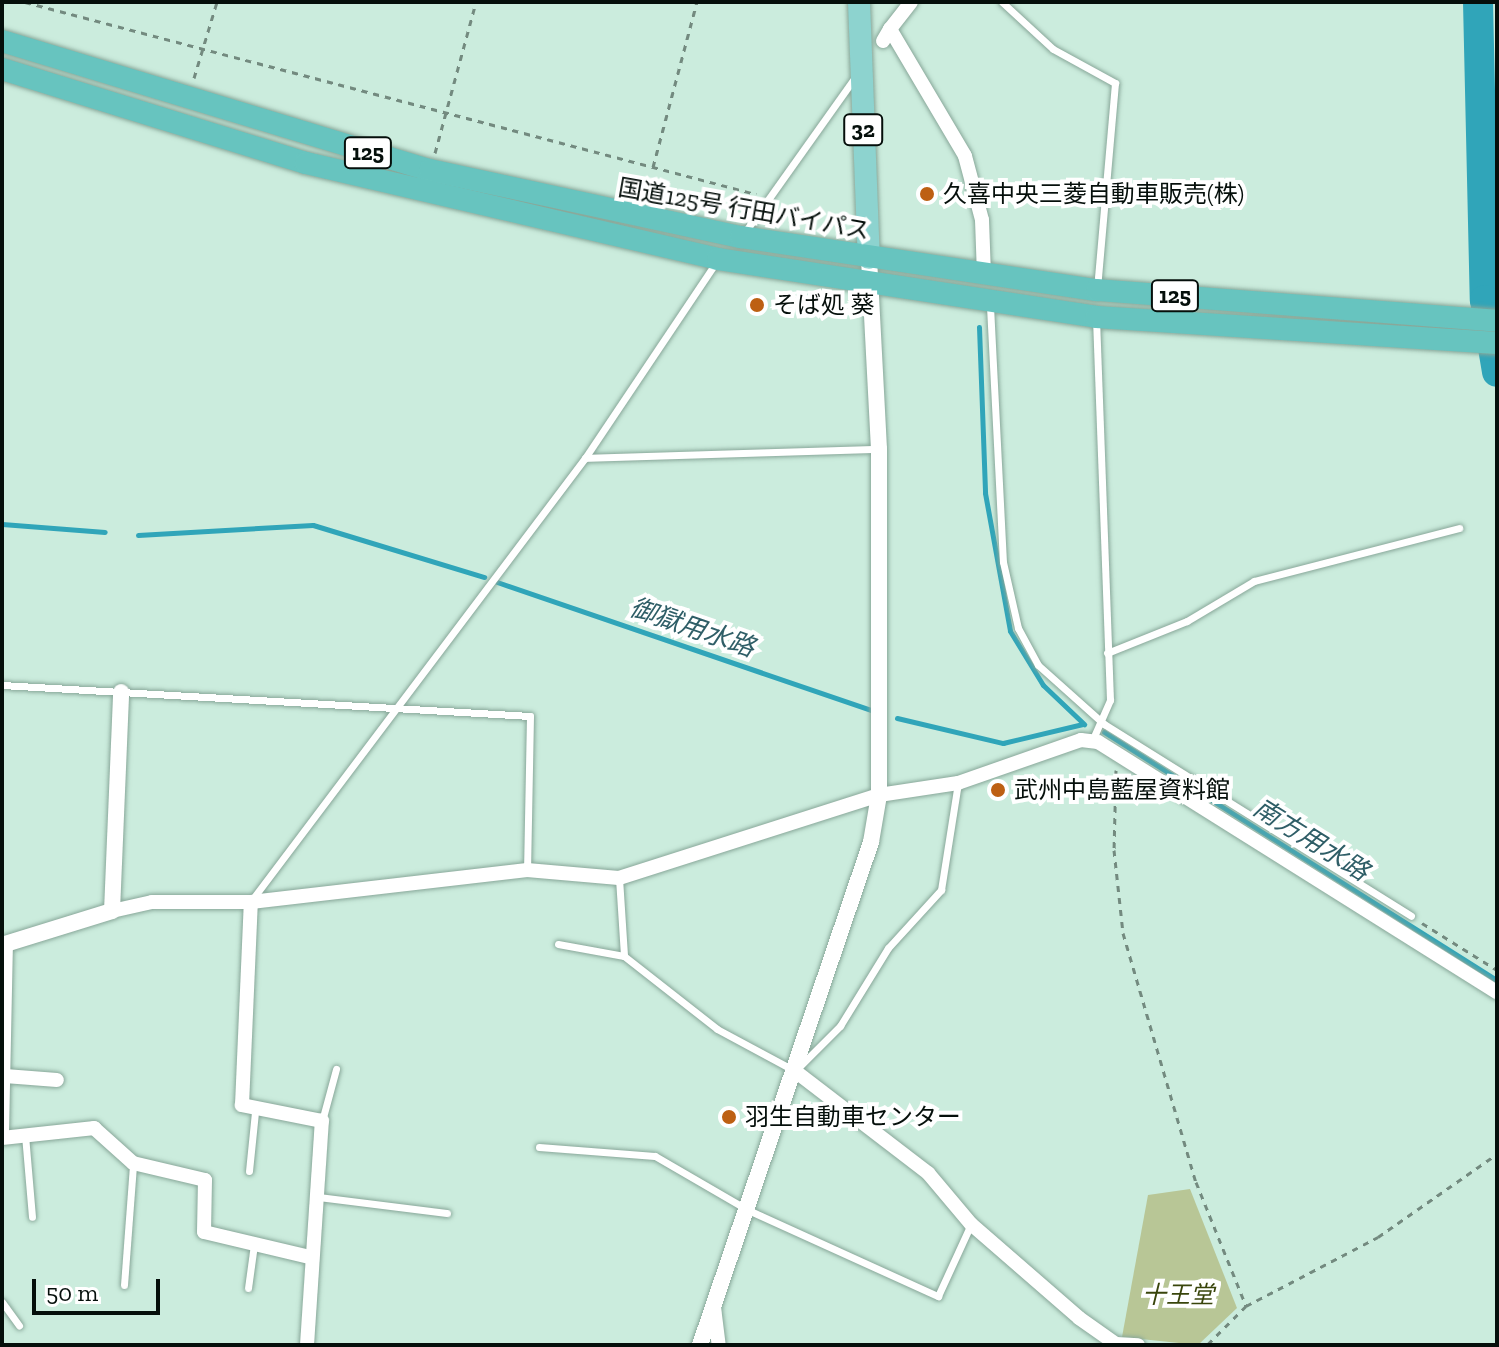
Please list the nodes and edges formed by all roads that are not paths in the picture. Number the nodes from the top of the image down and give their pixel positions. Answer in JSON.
{"nodes":[{"id":1,"x":859,"y":2,"type":"edge"},
{"id":2,"x":911,"y":2,"type":"edge"},
{"id":3,"x":1002,"y":2,"type":"edge"},
{"id":4,"x":2,"y":41,"type":"edge"},
{"id":5,"x":2,"y":69,"type":"edge"},
{"id":6,"x":860,"y":70,"type":"junction"},
{"id":7,"x":741,"y":237,"type":"junction"},
{"id":8,"x":869,"y":258,"type":"junction"},
{"id":9,"x":718,"y":259,"type":"junction"},
{"id":10,"x":984,"y":274,"type":"junction"},
{"id":11,"x":871,"y":286,"type":"junction"},
{"id":12,"x":1097,"y":290,"type":"junction"},
{"id":13,"x":990,"y":303,"type":"junction"},
{"id":14,"x":1096,"y":317,"type":"junction"},
{"id":15,"x":1491,"y":332,"type":"edge"},
{"id":16,"x":879,"y":449,"type":"junction"},
{"id":17,"x":585,"y":458,"type":"junction"},
{"id":18,"x":1459,"y":528,"type":"dead end"},
{"id":19,"x":1107,"y":653,"type":"junction"},
{"id":20,"x":2,"y":685,"type":"edge"},
{"id":21,"x":121,"y":692,"type":"junction"},
{"id":22,"x":397,"y":708,"type":"junction"},
{"id":23,"x":1104,"y":724,"type":"junction"},
{"id":24,"x":1092,"y":741,"type":"junction"},
{"id":25,"x":958,"y":783,"type":"junction"},
{"id":26,"x":879,"y":795,"type":"junction"},
{"id":27,"x":527,"y":870,"type":"junction"},
{"id":28,"x":619,"y":878,"type":"junction"},
{"id":29,"x":251,"y":902,"type":"junction"},
{"id":30,"x":112,"y":911,"type":"junction"},
{"id":31,"x":1411,"y":916,"type":"road end"},
{"id":32,"x":558,"y":944,"type":"dead end"},
{"id":33,"x":4,"y":945,"type":"edge"},
{"id":34,"x":624,"y":956,"type":"junction"},
{"id":35,"x":1497,"y":992,"type":"edge"},
{"id":36,"x":336,"y":1069,"type":"dead end"},
{"id":37,"x":795,"y":1071,"type":"junction"},
{"id":38,"x":5,"y":1076,"type":"junction"},
{"id":39,"x":57,"y":1080,"type":"dead end"},
{"id":40,"x":255,"y":1112,"type":"junction"},
{"id":41,"x":322,"y":1121,"type":"junction"},
{"id":42,"x":2,"y":1135,"type":"edge"},
{"id":43,"x":25,"y":1135,"type":"junction"},
{"id":44,"x":539,"y":1147,"type":"dead end"},
{"id":45,"x":133,"y":1163,"type":"junction"},
{"id":46,"x":249,"y":1171,"type":"dead end"},
{"id":47,"x":315,"y":1197,"type":"junction"},
{"id":48,"x":748,"y":1210,"type":"junction"},
{"id":49,"x":447,"y":1213,"type":"dead end"},
{"id":50,"x":32,"y":1217,"type":"dead end"},
{"id":51,"x":971,"y":1224,"type":"junction"},
{"id":52,"x":254,"y":1244,"type":"junction"},
{"id":53,"x":310,"y":1257,"type":"junction"},
{"id":54,"x":124,"y":1285,"type":"dead end"},
{"id":55,"x":248,"y":1288,"type":"dead end"},
{"id":56,"x":2,"y":1302,"type":"edge"},
{"id":57,"x":714,"y":1307,"type":"junction"},
{"id":58,"x":19,"y":1325,"type":"dead end"},
{"id":59,"x":1116,"y":1344,"type":"edge"},
{"id":60,"x":307,"y":1345,"type":"edge"},
{"id":61,"x":700,"y":1345,"type":"edge"},
{"id":62,"x":719,"y":1345,"type":"edge"},
{"id":63,"x":1138,"y":1345,"type":"edge"}],
"edges":[{"from":1,"to":6,"type":"main road","number":"32"},
{"from":2,"to":10,"type":"street"},
{"from":3,"to":12,"type":"lane"},
{"from":4,"to":7,"type":"highway","name":"国道125号 行田バイパス","number":"125"},
{"from":5,"to":9,"type":"highway","name":"国道125号 行田バイパス","number":"125"},
{"from":6,"to":7,"type":"lane"},
{"from":6,"to":8,"type":"main road","number":"32"},
{"from":7,"to":8,"type":"highway","name":"国道125号 行田バイパス","number":"125"},
{"from":8,"to":10,"type":"highway","name":"国道125号 行田バイパス","number":"125"},
{"from":8,"to":11,"type":"street"},
{"from":9,"to":11,"type":"highway","name":"国道125号 行田バイパス","number":"125"},
{"from":9,"to":17,"type":"lane"},
{"from":10,"to":12,"type":"highway","name":"国道125号 行田バイパス","number":"125"},
{"from":11,"to":13,"type":"highway","name":"国道125号 行田バイパス","number":"125"},
{"from":11,"to":16,"type":"street"},
{"from":12,"to":15,"type":"highway","name":"国道125号 行田バイパス","number":"125"},
{"from":13,"to":14,"type":"highway","name":"国道125号 行田バイパス","number":"125"},
{"from":13,"to":23,"type":"lane"},
{"from":14,"to":15,"type":"highway","name":"国道125号 行田バイパス","number":"125"},
{"from":14,"to":19,"type":"lane"},
{"from":16,"to":17,"type":"lane"},
{"from":16,"to":26,"type":"street"},
{"from":17,"to":22,"type":"lane"},
{"from":18,"to":19,"type":"lane"},
{"from":19,"to":23,"type":"lane"},
{"from":20,"to":21,"type":"lane"},
{"from":21,"to":22,"type":"lane"},
{"from":21,"to":30,"type":"street"},
{"from":22,"to":27,"type":"lane"},
{"from":22,"to":29,"type":"lane"},
{"from":23,"to":24,"type":"lane"},
{"from":23,"to":31,"type":"lane"},
{"from":24,"to":25,"type":"street"},
{"from":24,"to":35,"type":"street"},
{"from":25,"to":26,"type":"street"},
{"from":25,"to":37,"type":"lane"},
{"from":26,"to":28,"type":"street"},
{"from":26,"to":37,"type":"street"},
{"from":27,"to":28,"type":"street"},
{"from":27,"to":29,"type":"street"},
{"from":28,"to":34,"type":"lane"},
{"from":29,"to":30,"type":"street"},
{"from":29,"to":40,"type":"street"},
{"from":30,"to":33,"type":"street"},
{"from":32,"to":34,"type":"lane"},
{"from":33,"to":38,"type":"street"},
{"from":34,"to":37,"type":"lane"},
{"from":36,"to":41,"type":"lane"},
{"from":37,"to":48,"type":"street"},
{"from":37,"to":51,"type":"street"},
{"from":38,"to":39,"type":"street"},
{"from":38,"to":42,"type":"street"},
{"from":40,"to":41,"type":"street"},
{"from":40,"to":46,"type":"lane"},
{"from":41,"to":47,"type":"street"},
{"from":42,"to":43,"type":"street"},
{"from":43,"to":45,"type":"street"},
{"from":43,"to":50,"type":"lane"},
{"from":44,"to":48,"type":"lane"},
{"from":45,"to":52,"type":"street"},
{"from":45,"to":54,"type":"lane"},
{"from":47,"to":49,"type":"lane"},
{"from":47,"to":53,"type":"street"},
{"from":48,"to":51,"type":"lane"},
{"from":48,"to":57,"type":"street"},
{"from":51,"to":59,"type":"street"},
{"from":52,"to":53,"type":"street"},
{"from":52,"to":55,"type":"lane"},
{"from":53,"to":60,"type":"street"},
{"from":56,"to":58,"type":"lane"},
{"from":57,"to":61,"type":"street"},
{"from":57,"to":62,"type":"street"},
{"from":59,"to":63,"type":"street"}]}
